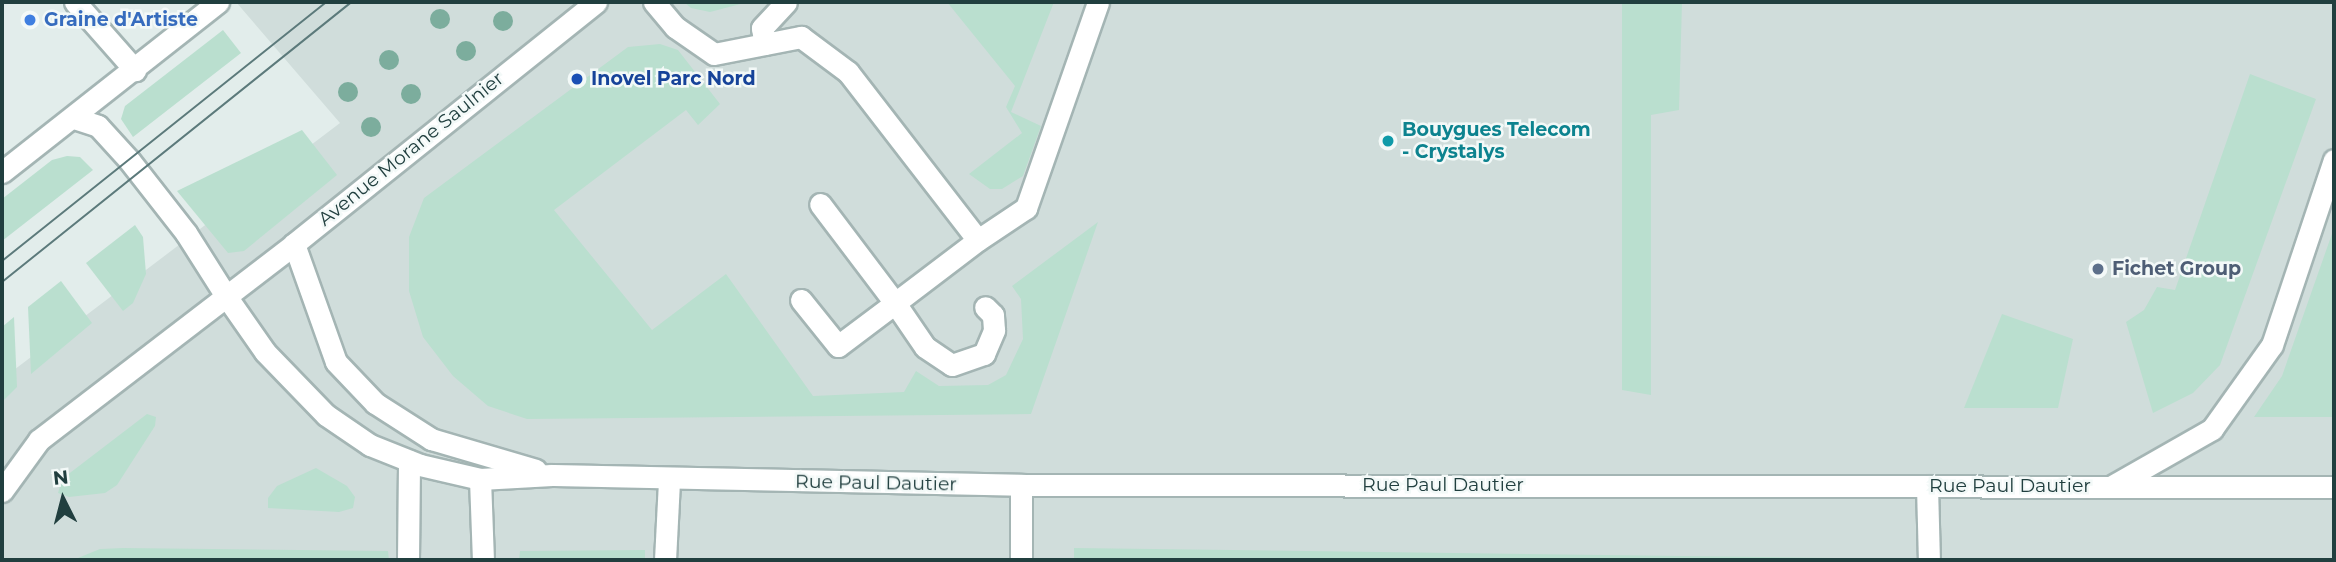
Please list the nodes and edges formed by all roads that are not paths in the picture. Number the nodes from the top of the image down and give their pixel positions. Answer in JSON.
{"nodes":[{"id":1,"x":75,"y":2,"type":"edge"},
{"id":2,"x":218,"y":2,"type":"edge"},
{"id":3,"x":596,"y":2,"type":"edge"},
{"id":4,"x":654,"y":2,"type":"edge"},
{"id":5,"x":786,"y":2,"type":"edge"},
{"id":6,"x":1098,"y":2,"type":"edge"},
{"id":7,"x":765,"y":44,"type":"junction"},
{"id":8,"x":135,"y":70,"type":"junction"},
{"id":9,"x":74,"y":118,"type":"junction"},
{"id":10,"x":2334,"y":160,"type":"edge"},
{"id":11,"x":2,"y":172,"type":"edge"},
{"id":12,"x":820,"y":204,"type":"dead end"},
{"id":13,"x":978,"y":240,"type":"junction"},
{"id":14,"x":294,"y":244,"type":"junction"},
{"id":15,"x":226,"y":296,"type":"junction"},
{"id":16,"x":801,"y":300,"type":"dead end"},
{"id":17,"x":895,"y":303,"type":"junction"},
{"id":18,"x":985,"y":307,"type":"dead end"},
{"id":19,"x":409,"y":461,"type":"junction"},
{"id":20,"x":552,"y":475,"type":"junction"},
{"id":21,"x":480,"y":479,"type":"junction"},
{"id":22,"x":669,"y":480,"type":"junction"},
{"id":23,"x":1021,"y":485,"type":"junction"},
{"id":24,"x":1927,"y":486,"type":"junction"},
{"id":25,"x":2112,"y":486,"type":"junction"},
{"id":26,"x":2334,"y":487,"type":"edge"},
{"id":27,"x":2,"y":491,"type":"edge"},
{"id":28,"x":408,"y":560,"type":"edge"},
{"id":29,"x":484,"y":560,"type":"edge"},
{"id":30,"x":665,"y":560,"type":"edge"},
{"id":31,"x":1021,"y":560,"type":"edge"},
{"id":32,"x":1929,"y":560,"type":"edge"}],
"edges":[{"from":1,"to":8,"type":"street"},
{"from":2,"to":8,"type":"street"},
{"from":3,"to":14,"type":"street","name":"Avenue Morane Saulnier"},
{"from":4,"to":7,"type":"street"},
{"from":5,"to":7,"type":"street"},
{"from":6,"to":13,"type":"street"},
{"from":7,"to":13,"type":"street"},
{"from":8,"to":9,"type":"street"},
{"from":9,"to":11,"type":"street"},
{"from":9,"to":15,"type":"street"},
{"from":10,"to":25,"type":"street"},
{"from":12,"to":17,"type":"street"},
{"from":13,"to":17,"type":"street"},
{"from":14,"to":15,"type":"street","name":"Avenue Morane Saulnier"},
{"from":14,"to":20,"type":"street","name":"Rue Paul Dautier"},
{"from":15,"to":19,"type":"street","name":"Rue Paul Dautier"},
{"from":15,"to":27,"type":"street","name":"Avenue Morane Saulnier"},
{"from":16,"to":17,"type":"street"},
{"from":17,"to":18,"type":"street"},
{"from":19,"to":21,"type":"street","name":"Rue Paul Dautier"},
{"from":19,"to":28,"type":"street"},
{"from":20,"to":21,"type":"street","name":"Rue Paul Dautier"},
{"from":20,"to":22,"type":"street","name":"Rue Paul Dautier"},
{"from":21,"to":29,"type":"street"},
{"from":22,"to":23,"type":"street","name":"Rue Paul Dautier"},
{"from":22,"to":30,"type":"street"},
{"from":23,"to":24,"type":"street","name":"Rue Paul Dautier"},
{"from":23,"to":31,"type":"street"},
{"from":24,"to":25,"type":"street","name":"Rue Paul Dautier"},
{"from":24,"to":32,"type":"street"},
{"from":25,"to":26,"type":"street","name":"Rue Paul Dautier"}]}
